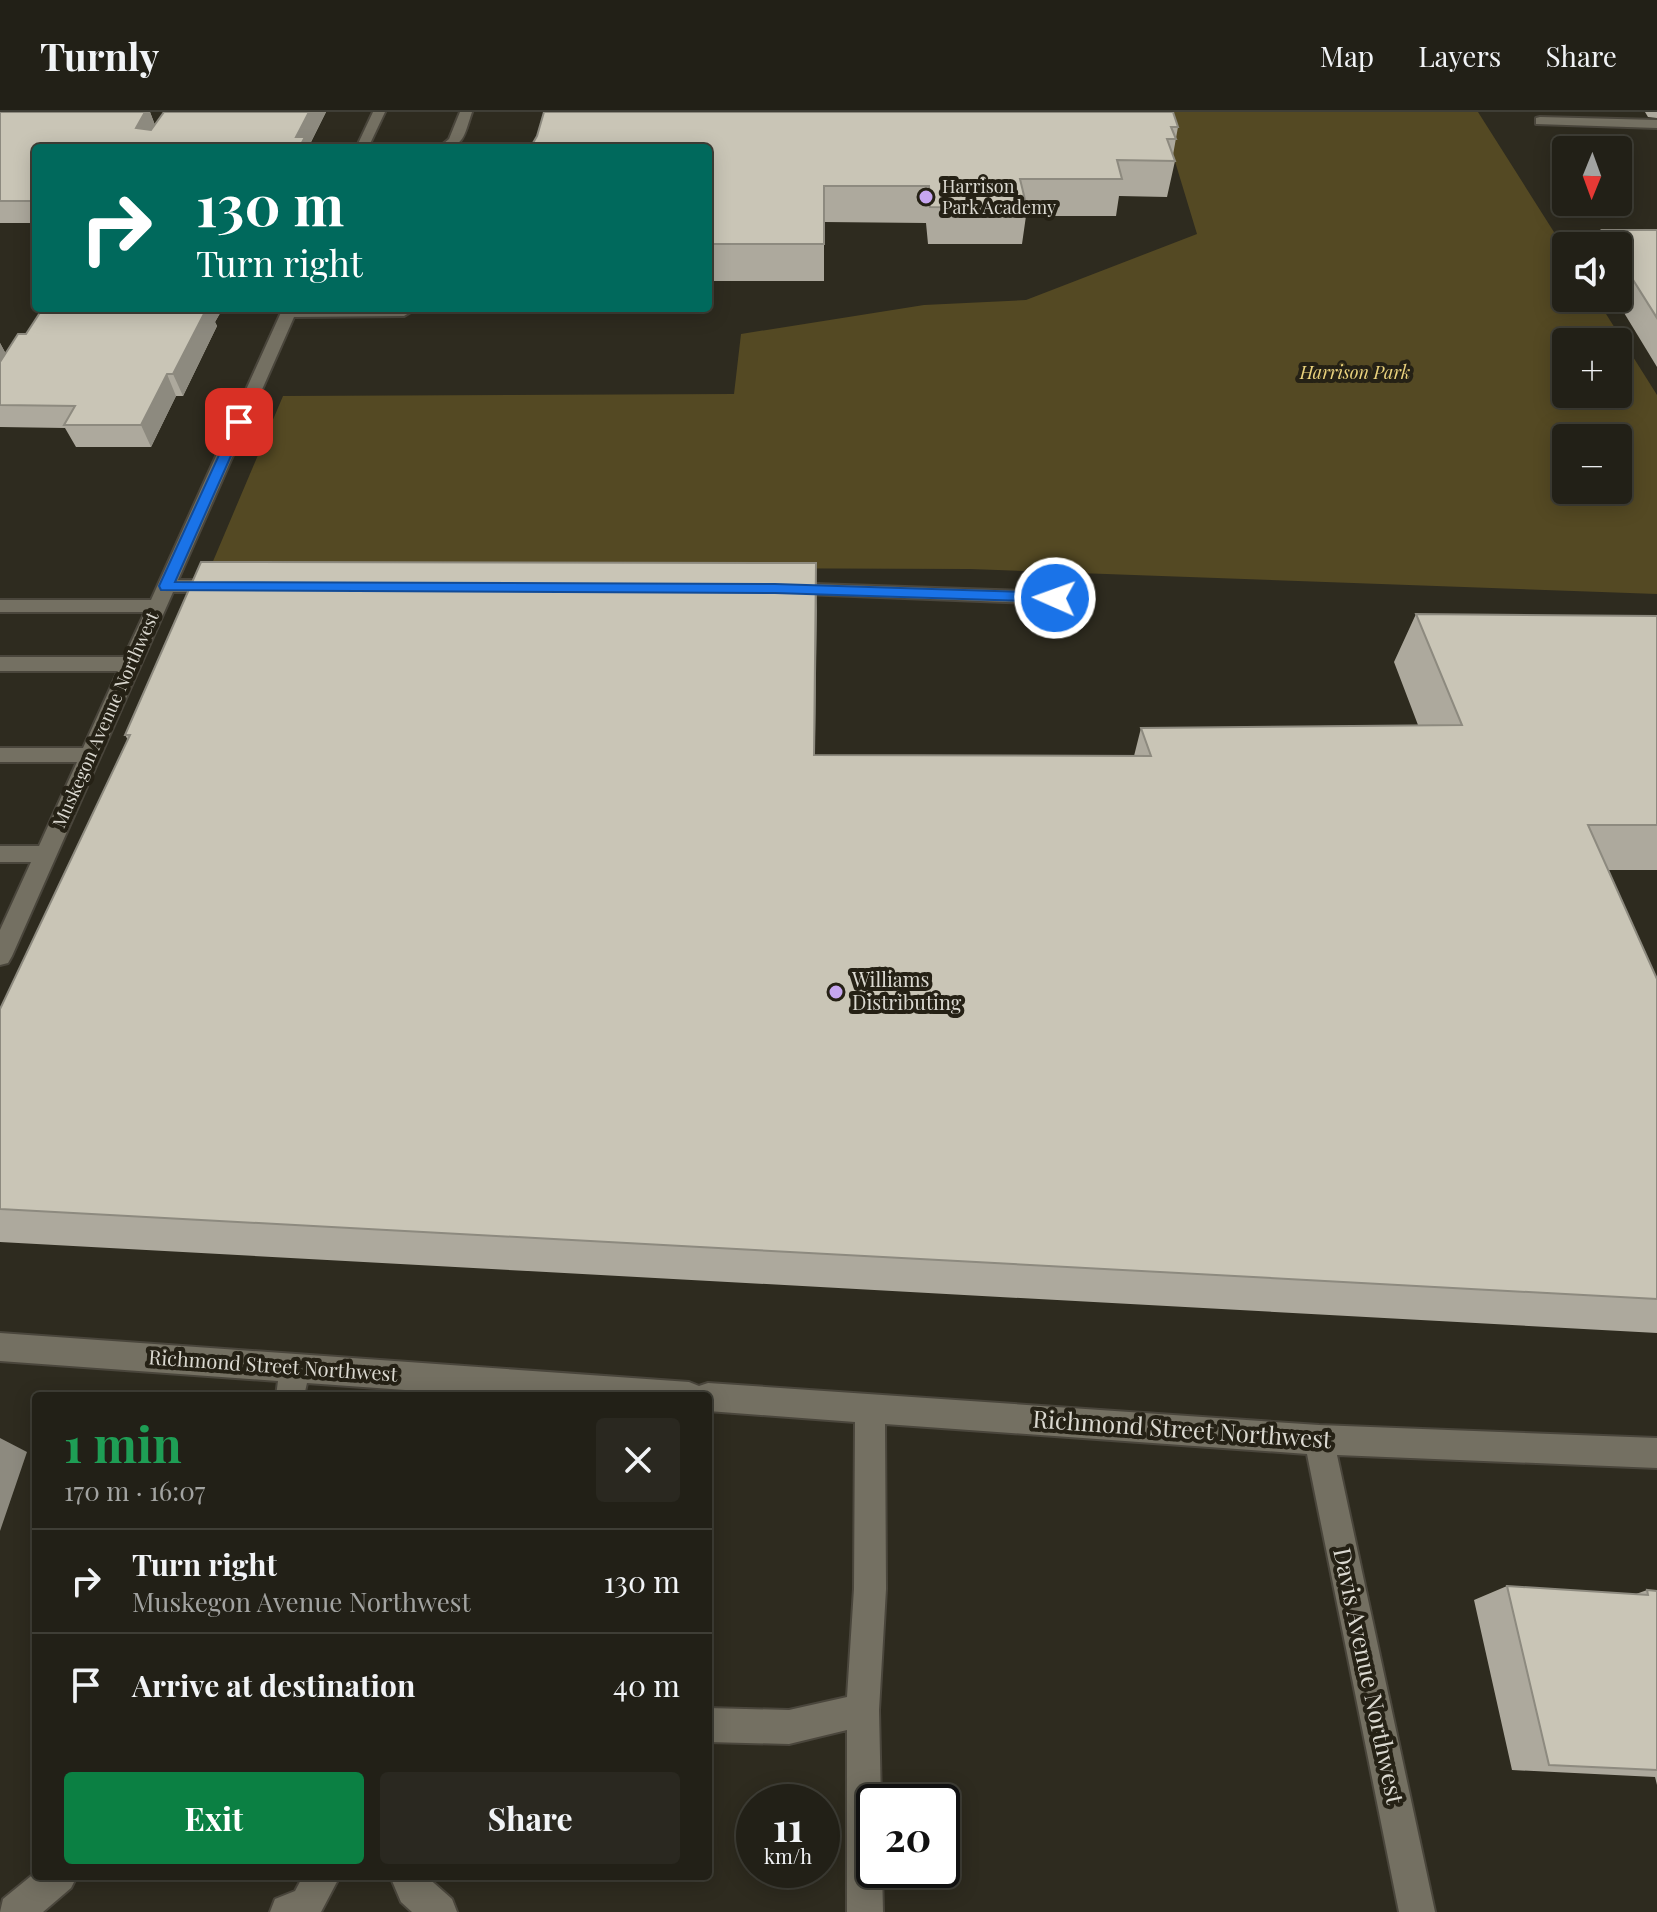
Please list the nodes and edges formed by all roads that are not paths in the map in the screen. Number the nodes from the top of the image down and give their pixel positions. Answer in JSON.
{"nodes":[{"id":1,"x":379,"y":112,"type":"edge"},
{"id":2,"x":466,"y":112,"type":"edge"},
{"id":3,"x":1540,"y":121,"type":"dead end"},
{"id":4,"x":1657,"y":124,"type":"edge"},
{"id":5,"x":364,"y":144,"type":"edge"},
{"id":6,"x":450,"y":144,"type":"edge"},
{"id":7,"x":289,"y":312,"type":"edge"},
{"id":8,"x":166,"y":586,"type":"junction"},
{"id":9,"x":240,"y":586,"type":"edge"},
{"id":10,"x":759,"y":588,"type":"edge"},
{"id":11,"x":1055,"y":598,"type":"dead end"},
{"id":12,"x":0,"y":606,"type":"edge"},
{"id":13,"x":157,"y":606,"type":"junction"},
{"id":14,"x":0,"y":664,"type":"edge"},
{"id":15,"x":131,"y":664,"type":"junction"},
{"id":16,"x":0,"y":755,"type":"edge"},
{"id":17,"x":90,"y":755,"type":"junction"},
{"id":18,"x":0,"y":854,"type":"edge"},
{"id":19,"x":46,"y":854,"type":"junction"},
{"id":20,"x":0,"y":956,"type":"edge"},
{"id":21,"x":0,"y":1347,"type":"edge"},
{"id":22,"x":292,"y":1382,"type":"edge"},
{"id":23,"x":518,"y":1390,"type":"edge"},
{"id":24,"x":575,"y":1392,"type":"edge"},
{"id":25,"x":712,"y":1397,"type":"edge"},
{"id":26,"x":870,"y":1409,"type":"junction"},
{"id":27,"x":1319,"y":1440,"type":"junction"},
{"id":28,"x":1657,"y":1453,"type":"edge"},
{"id":29,"x":863,"y":1710,"type":"junction"},
{"id":30,"x":712,"y":1725,"type":"edge"},
{"id":31,"x":54,"y":1880,"type":"edge"},
{"id":32,"x":320,"y":1880,"type":"edge"},
{"id":33,"x":409,"y":1880,"type":"edge"},
{"id":34,"x":16,"y":1912,"type":"edge"},
{"id":35,"x":288,"y":1912,"type":"edge"},
{"id":36,"x":439,"y":1912,"type":"edge"},
{"id":37,"x":865,"y":1912,"type":"edge"},
{"id":38,"x":1417,"y":1912,"type":"edge"}],
"edges":[{"from":1,"to":5,"type":"street"},
{"from":2,"to":6,"type":"street"},
{"from":3,"to":4,"type":"street"},
{"from":7,"to":8,"type":"street","name":"Muskegon Avenue Northwest"},
{"from":8,"to":9,"type":"street"},
{"from":8,"to":13,"type":"street","name":"Muskegon Avenue Northwest"},
{"from":10,"to":11,"type":"street"},
{"from":12,"to":13,"type":"street"},
{"from":13,"to":15,"type":"street","name":"Muskegon Avenue Northwest"},
{"from":14,"to":15,"type":"street"},
{"from":15,"to":17,"type":"street","name":"Muskegon Avenue Northwest"},
{"from":16,"to":17,"type":"street"},
{"from":17,"to":19,"type":"street","name":"Muskegon Avenue Northwest"},
{"from":18,"to":19,"type":"street"},
{"from":19,"to":20,"type":"street","name":"Muskegon Avenue Northwest"},
{"from":21,"to":22,"type":"street","name":"Richmond Street Northwest"},
{"from":22,"to":23,"type":"street","name":"Richmond Street Northwest"},
{"from":23,"to":24,"type":"street","name":"Richmond Street Northwest"},
{"from":25,"to":26,"type":"street","name":"Richmond Street Northwest"},
{"from":26,"to":27,"type":"street","name":"Richmond Street Northwest"},
{"from":26,"to":29,"type":"street"},
{"from":27,"to":28,"type":"street","name":"Richmond Street Northwest"},
{"from":27,"to":38,"type":"street","name":"Davis Avenue Northwest"},
{"from":29,"to":30,"type":"street"},
{"from":29,"to":37,"type":"street"},
{"from":31,"to":34,"type":"street"},
{"from":32,"to":35,"type":"street"},
{"from":33,"to":36,"type":"street"}]}
